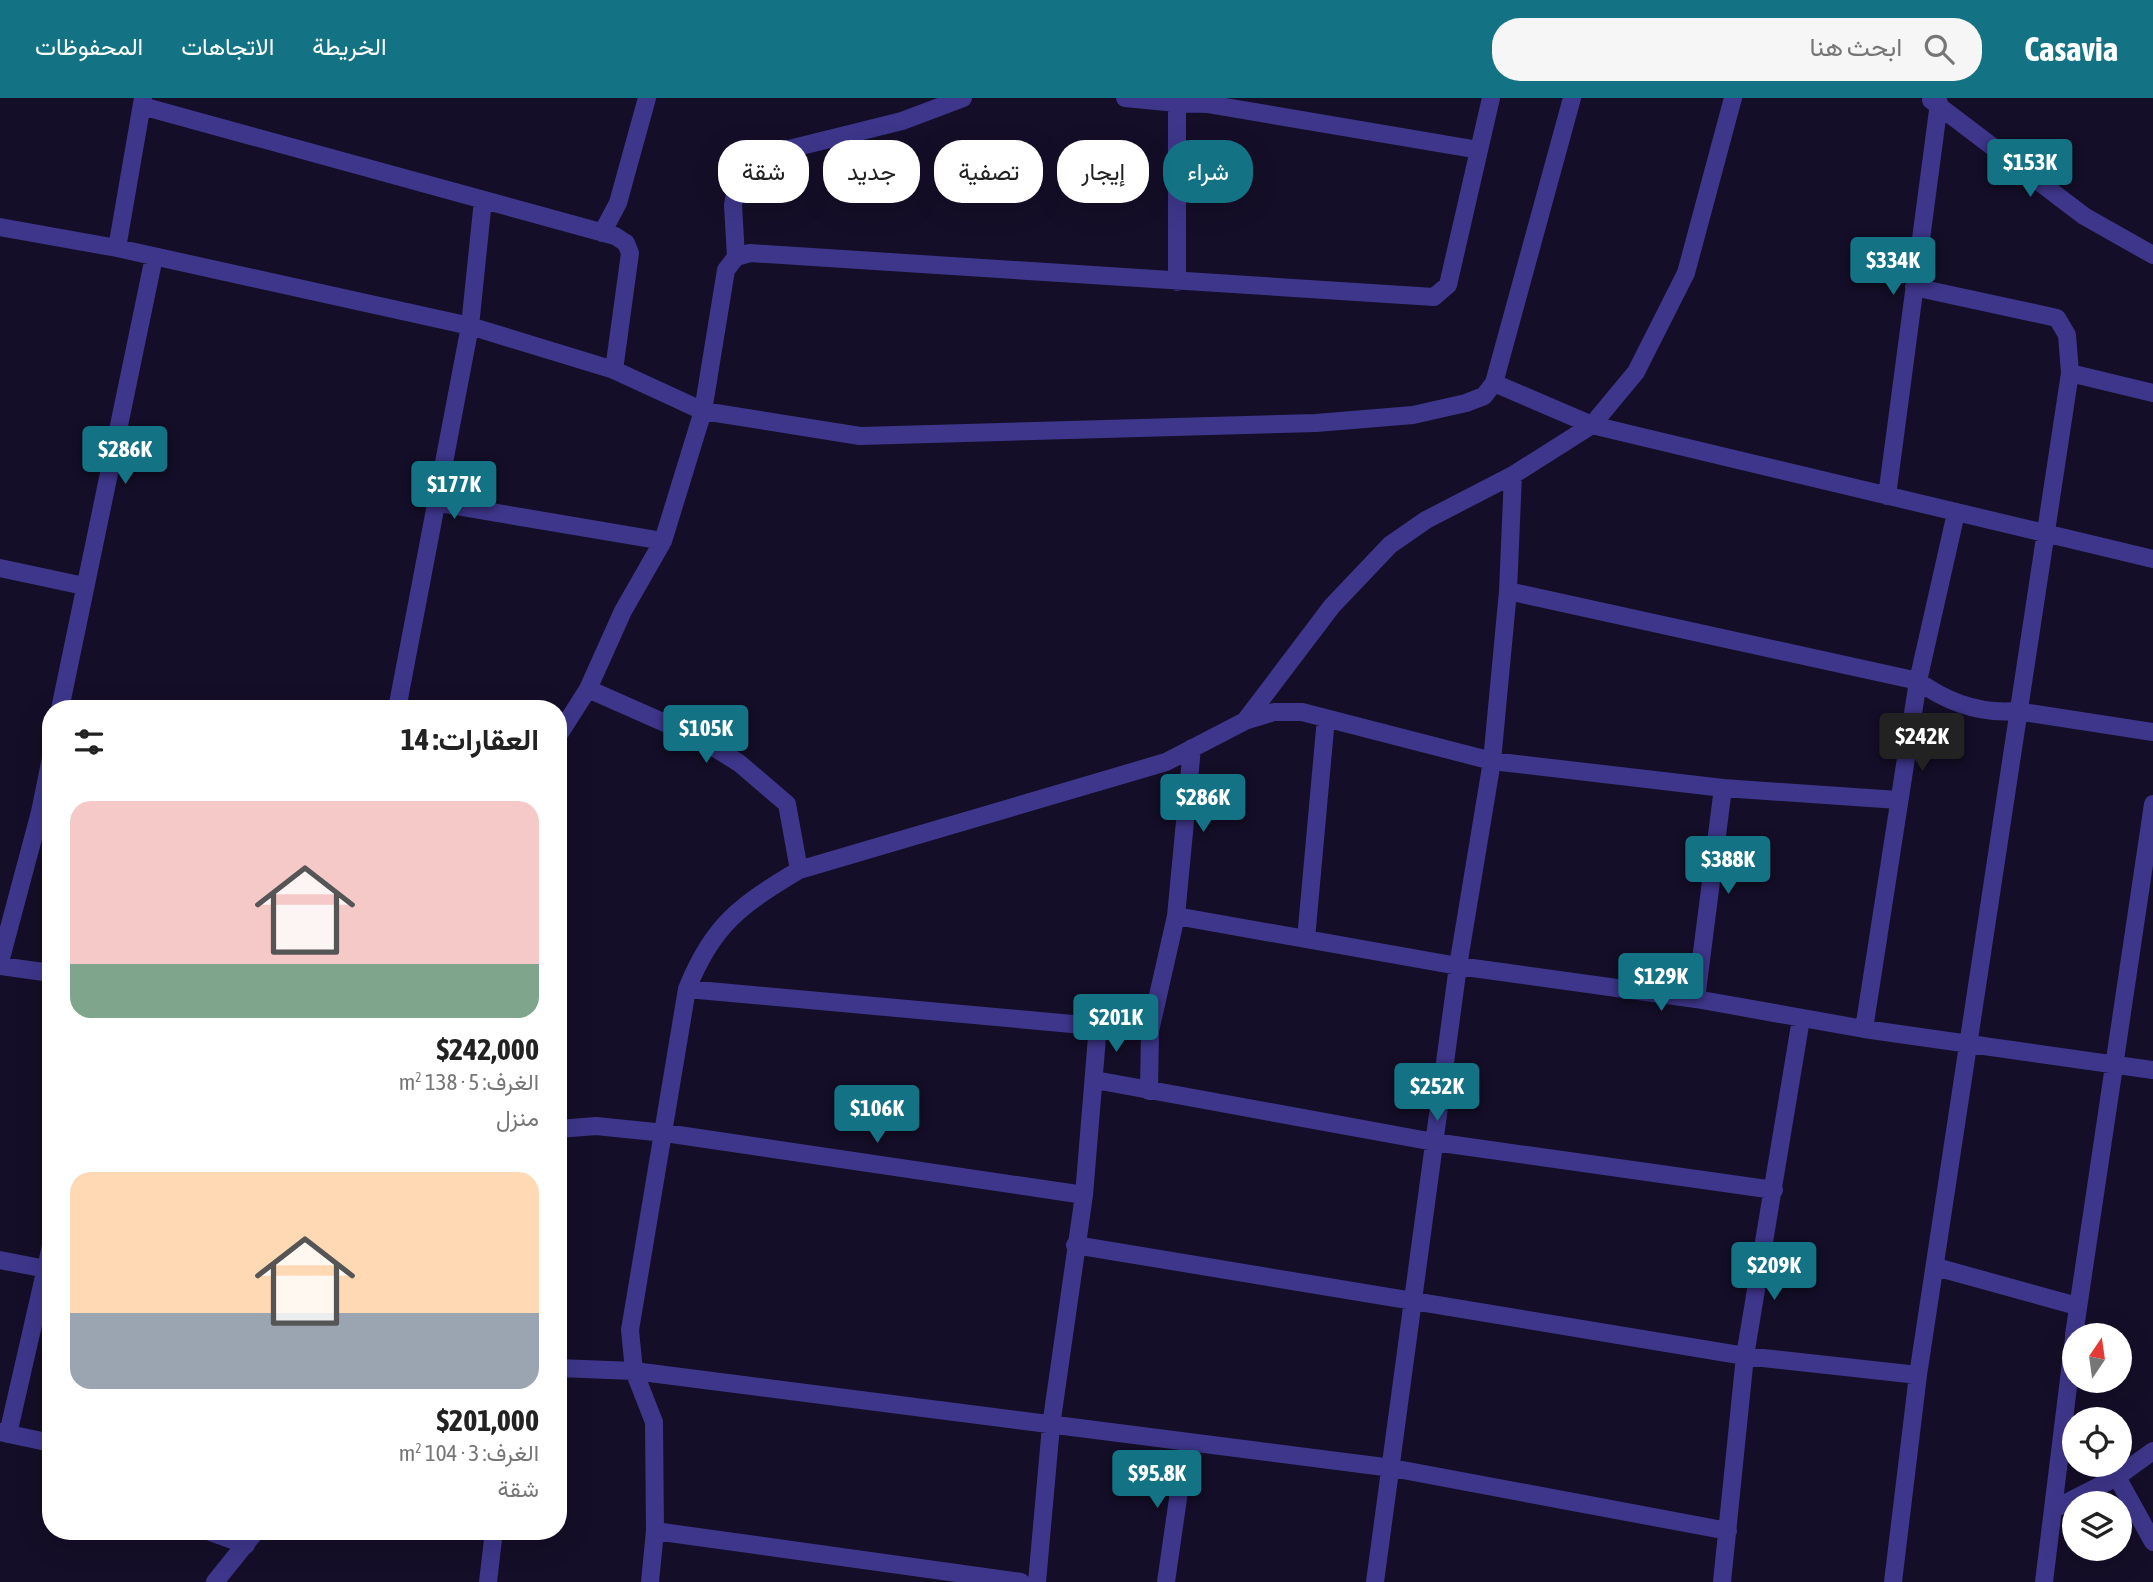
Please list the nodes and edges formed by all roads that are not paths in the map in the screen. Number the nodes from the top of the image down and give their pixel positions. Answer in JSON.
{"nodes":[{"id":1,"x":647,"y":98,"type":"edge"},
{"id":2,"x":963,"y":98,"type":"edge"},
{"id":3,"x":1125,"y":98,"type":"edge"},
{"id":4,"x":1491,"y":98,"type":"edge"},
{"id":5,"x":1572,"y":98,"type":"edge"},
{"id":6,"x":1733,"y":98,"type":"edge"},
{"id":7,"x":1933,"y":101,"type":"edge"},
{"id":8,"x":142,"y":102,"type":"edge"},
{"id":9,"x":1177,"y":103,"type":"junction"},
{"id":10,"x":1479,"y":150,"type":"junction"},
{"id":11,"x":483,"y":200,"type":"junction"},
{"id":12,"x":0,"y":227,"type":"edge"},
{"id":13,"x":602,"y":233,"type":"junction"},
{"id":14,"x":117,"y":248,"type":"junction"},
{"id":15,"x":2153,"y":255,"type":"edge"},
{"id":16,"x":154,"y":257,"type":"junction"},
{"id":17,"x":736,"y":257,"type":"junction"},
{"id":18,"x":1177,"y":282,"type":"junction"},
{"id":19,"x":1914,"y":287,"type":"junction"},
{"id":20,"x":470,"y":326,"type":"junction"},
{"id":21,"x":614,"y":370,"type":"junction"},
{"id":22,"x":2070,"y":373,"type":"junction"},
{"id":23,"x":1494,"y":383,"type":"junction"},
{"id":24,"x":2153,"y":393,"type":"edge"},
{"id":25,"x":703,"y":411,"type":"junction"},
{"id":26,"x":1592,"y":425,"type":"junction"},
{"id":27,"x":1513,"y":475,"type":"junction"},
{"id":28,"x":1886,"y":496,"type":"junction"},
{"id":29,"x":438,"y":503,"type":"junction"},
{"id":30,"x":1956,"y":513,"type":"junction"},
{"id":31,"x":2044,"y":535,"type":"junction"},
{"id":32,"x":663,"y":541,"type":"junction"},
{"id":33,"x":2153,"y":559,"type":"edge"},
{"id":34,"x":0,"y":568,"type":"edge"},
{"id":35,"x":84,"y":586,"type":"junction"},
{"id":36,"x":1508,"y":591,"type":"junction"},
{"id":37,"x":1918,"y":681,"type":"junction"},
{"id":38,"x":588,"y":689,"type":"junction"},
{"id":39,"x":62,"y":700,"type":"edge"},
{"id":40,"x":399,"y":700,"type":"edge"},
{"id":41,"x":2016,"y":711,"type":"junction"},
{"id":42,"x":1326,"y":718,"type":"junction"},
{"id":43,"x":1245,"y":721,"type":"junction"},
{"id":44,"x":567,"y":722,"type":"edge"},
{"id":45,"x":2153,"y":732,"type":"edge"},
{"id":46,"x":1192,"y":748,"type":"junction"},
{"id":47,"x":1492,"y":761,"type":"junction"},
{"id":48,"x":1723,"y":788,"type":"junction"},
{"id":49,"x":1898,"y":800,"type":"junction"},
{"id":50,"x":42,"y":802,"type":"edge"},
{"id":51,"x":2153,"y":804,"type":"edge"},
{"id":52,"x":799,"y":870,"type":"junction"},
{"id":53,"x":1176,"y":916,"type":"junction"},
{"id":54,"x":1306,"y":939,"type":"junction"},
{"id":55,"x":0,"y":964,"type":"edge"},
{"id":56,"x":1458,"y":966,"type":"junction"},
{"id":57,"x":42,"y":971,"type":"edge"},
{"id":58,"x":687,"y":989,"type":"junction"},
{"id":59,"x":1696,"y":999,"type":"junction"},
{"id":60,"x":1801,"y":1018,"type":"junction"},
{"id":61,"x":1098,"y":1025,"type":"junction"},
{"id":62,"x":1864,"y":1029,"type":"junction"},
{"id":63,"x":1150,"y":1031,"type":"junction"},
{"id":64,"x":1967,"y":1044,"type":"junction"},
{"id":65,"x":2116,"y":1065,"type":"junction"},
{"id":66,"x":2153,"y":1070,"type":"edge"},
{"id":67,"x":1095,"y":1080,"type":"junction"},
{"id":68,"x":1149,"y":1091,"type":"junction"},
{"id":69,"x":567,"y":1128,"type":"edge"},
{"id":70,"x":665,"y":1133,"type":"junction"},
{"id":71,"x":1434,"y":1142,"type":"junction"},
{"id":72,"x":1774,"y":1190,"type":"junction"},
{"id":73,"x":1084,"y":1195,"type":"junction"},
{"id":74,"x":1075,"y":1245,"type":"junction"},
{"id":75,"x":0,"y":1260,"type":"edge"},
{"id":76,"x":1936,"y":1267,"type":"junction"},
{"id":77,"x":42,"y":1269,"type":"edge"},
{"id":78,"x":42,"y":1292,"type":"edge"},
{"id":79,"x":1414,"y":1303,"type":"junction"},
{"id":80,"x":2077,"y":1306,"type":"junction"},
{"id":81,"x":2075,"y":1323,"type":"edge"},
{"id":82,"x":1745,"y":1356,"type":"junction"},
{"id":83,"x":567,"y":1368,"type":"edge"},
{"id":84,"x":634,"y":1371,"type":"junction"},
{"id":85,"x":1918,"y":1375,"type":"junction"},
{"id":86,"x":2067,"y":1393,"type":"edge"},
{"id":87,"x":1051,"y":1426,"type":"junction"},
{"id":88,"x":4,"y":1433,"type":"edge"},
{"id":89,"x":42,"y":1441,"type":"edge"},
{"id":90,"x":1186,"y":1443,"type":"junction"},
{"id":91,"x":2153,"y":1451,"type":"edge"},
{"id":92,"x":2132,"y":1467,"type":"edge"},
{"id":93,"x":1392,"y":1468,"type":"junction"},
{"id":94,"x":2118,"y":1477,"type":"joint"},
{"id":95,"x":2054,"y":1509,"type":"junction"},
{"id":96,"x":655,"y":1531,"type":"junction"},
{"id":97,"x":1728,"y":1531,"type":"junction"},
{"id":98,"x":249,"y":1540,"type":"edge"},
{"id":99,"x":493,"y":1540,"type":"edge"},
{"id":100,"x":2153,"y":1542,"type":"edge"},
{"id":101,"x":215,"y":1582,"type":"edge"},
{"id":102,"x":488,"y":1582,"type":"edge"},
{"id":103,"x":650,"y":1582,"type":"edge"},
{"id":104,"x":1021,"y":1582,"type":"edge"},
{"id":105,"x":1037,"y":1582,"type":"edge"},
{"id":106,"x":1166,"y":1582,"type":"edge"},
{"id":107,"x":1375,"y":1582,"type":"edge"},
{"id":108,"x":1722,"y":1582,"type":"edge"},
{"id":109,"x":1894,"y":1582,"type":"edge"},
{"id":110,"x":2045,"y":1582,"type":"edge"}],
"edges":[{"from":1,"to":13,"type":"street"},
{"from":2,"to":17,"type":"street"},
{"from":3,"to":9,"type":"street"},
{"from":4,"to":10,"type":"street"},
{"from":5,"to":23,"type":"street"},
{"from":6,"to":26,"type":"street"},
{"from":7,"to":15,"type":"street"},
{"from":7,"to":19,"type":"street"},
{"from":8,"to":11,"type":"street"},
{"from":8,"to":14,"type":"street"},
{"from":9,"to":10,"type":"street"},
{"from":9,"to":18,"type":"street"},
{"from":10,"to":18,"type":"street"},
{"from":11,"to":13,"type":"street"},
{"from":11,"to":20,"type":"street"},
{"from":12,"to":14,"type":"street"},
{"from":13,"to":21,"type":"street"},
{"from":14,"to":16,"type":"street"},
{"from":16,"to":20,"type":"street"},
{"from":16,"to":35,"type":"street"},
{"from":17,"to":18,"type":"street"},
{"from":17,"to":25,"type":"street"},
{"from":19,"to":22,"type":"street"},
{"from":19,"to":28,"type":"street"},
{"from":20,"to":21,"type":"street"},
{"from":20,"to":29,"type":"street"},
{"from":21,"to":25,"type":"street"},
{"from":22,"to":24,"type":"street"},
{"from":22,"to":31,"type":"street"},
{"from":23,"to":25,"type":"street"},
{"from":23,"to":26,"type":"street"},
{"from":25,"to":32,"type":"street"},
{"from":26,"to":27,"type":"street"},
{"from":26,"to":28,"type":"street"},
{"from":27,"to":36,"type":"street"},
{"from":27,"to":43,"type":"street"},
{"from":28,"to":30,"type":"street"},
{"from":29,"to":32,"type":"street"},
{"from":29,"to":40,"type":"street"},
{"from":30,"to":31,"type":"street"},
{"from":30,"to":37,"type":"street"},
{"from":31,"to":33,"type":"street"},
{"from":31,"to":41,"type":"street"},
{"from":32,"to":38,"type":"street"},
{"from":34,"to":35,"type":"street"},
{"from":35,"to":39,"type":"street"},
{"from":36,"to":37,"type":"street"},
{"from":36,"to":47,"type":"street"},
{"from":37,"to":41,"type":"street"},
{"from":37,"to":49,"type":"street"},
{"from":38,"to":44,"type":"street"},
{"from":38,"to":52,"type":"street"},
{"from":41,"to":45,"type":"street"},
{"from":41,"to":64,"type":"street"},
{"from":42,"to":43,"type":"street"},
{"from":42,"to":47,"type":"street"},
{"from":42,"to":54,"type":"street"},
{"from":43,"to":46,"type":"street"},
{"from":46,"to":52,"type":"street"},
{"from":46,"to":53,"type":"street"},
{"from":47,"to":48,"type":"street"},
{"from":47,"to":56,"type":"street"},
{"from":48,"to":49,"type":"street"},
{"from":48,"to":59,"type":"street"},
{"from":49,"to":62,"type":"street"},
{"from":50,"to":55,"type":"street"},
{"from":51,"to":65,"type":"street"},
{"from":52,"to":58,"type":"street"},
{"from":53,"to":54,"type":"street"},
{"from":53,"to":63,"type":"street"},
{"from":54,"to":56,"type":"street"},
{"from":55,"to":57,"type":"street"},
{"from":56,"to":59,"type":"street"},
{"from":56,"to":71,"type":"street"},
{"from":58,"to":61,"type":"street"},
{"from":58,"to":70,"type":"street"},
{"from":59,"to":60,"type":"street"},
{"from":60,"to":62,"type":"street"},
{"from":60,"to":72,"type":"street"},
{"from":61,"to":63,"type":"street"},
{"from":61,"to":67,"type":"street"},
{"from":62,"to":64,"type":"street"},
{"from":63,"to":68,"type":"street"},
{"from":64,"to":65,"type":"street"},
{"from":64,"to":76,"type":"street"},
{"from":65,"to":66,"type":"street"},
{"from":65,"to":80,"type":"street"},
{"from":67,"to":68,"type":"street"},
{"from":67,"to":73,"type":"street"},
{"from":68,"to":71,"type":"street"},
{"from":69,"to":70,"type":"street"},
{"from":70,"to":73,"type":"street"},
{"from":70,"to":84,"type":"street"},
{"from":71,"to":72,"type":"street"},
{"from":71,"to":79,"type":"street"},
{"from":72,"to":82,"type":"street"},
{"from":73,"to":74,"type":"street"},
{"from":74,"to":79,"type":"street"},
{"from":74,"to":87,"type":"street"},
{"from":75,"to":77,"type":"street"},
{"from":76,"to":80,"type":"street"},
{"from":76,"to":85,"type":"street"},
{"from":78,"to":88,"type":"street"},
{"from":79,"to":82,"type":"street"},
{"from":79,"to":93,"type":"street"},
{"from":80,"to":81,"type":"street"},
{"from":82,"to":85,"type":"street"},
{"from":82,"to":97,"type":"street"},
{"from":83,"to":84,"type":"street"},
{"from":84,"to":87,"type":"street"},
{"from":84,"to":96,"type":"street"},
{"from":85,"to":109,"type":"street"},
{"from":86,"to":95,"type":"street"},
{"from":87,"to":90,"type":"street"},
{"from":87,"to":105,"type":"street"},
{"from":88,"to":89,"type":"street"},
{"from":90,"to":93,"type":"street"},
{"from":90,"to":106,"type":"street"},
{"from":91,"to":92,"type":"street"},
{"from":93,"to":97,"type":"street"},
{"from":93,"to":107,"type":"street"},
{"from":94,"to":95,"type":"street"},
{"from":94,"to":100,"type":"street"},
{"from":95,"to":110,"type":"street"},
{"from":96,"to":103,"type":"street"},
{"from":96,"to":104,"type":"street"},
{"from":97,"to":108,"type":"street"},
{"from":98,"to":101,"type":"street"},
{"from":99,"to":102,"type":"street"}]}
